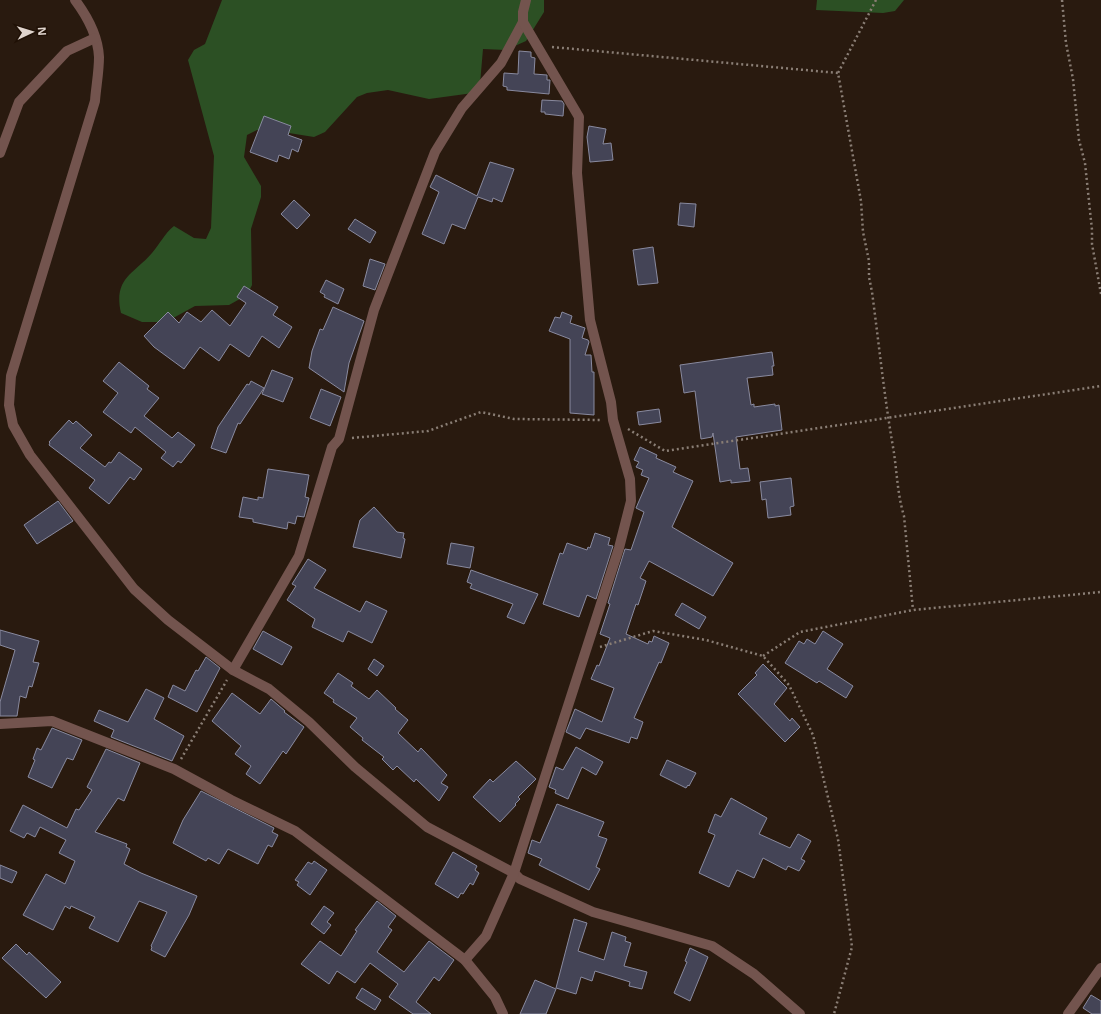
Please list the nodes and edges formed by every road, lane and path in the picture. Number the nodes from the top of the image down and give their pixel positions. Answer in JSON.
{"nodes":[{"id":1,"x":75,"y":0,"type":"edge"},
{"id":2,"x":526,"y":0,"type":"edge"},
{"id":3,"x":876,"y":0,"type":"edge"},
{"id":4,"x":1062,"y":0,"type":"edge"},
{"id":5,"x":523,"y":22,"type":"junction"},
{"id":6,"x":95,"y":38,"type":"junction"},
{"id":7,"x":536,"y":46,"type":"junction"},
{"id":8,"x":838,"y":73,"type":"junction"},
{"id":9,"x":0,"y":153,"type":"edge"},
{"id":10,"x":1101,"y":294,"type":"edge"},
{"id":11,"x":1101,"y":386,"type":"edge"},
{"id":12,"x":887,"y":418,"type":"junction"},
{"id":13,"x":613,"y":420,"type":"junction"},
{"id":14,"x":339,"y":439,"type":"junction"},
{"id":15,"x":1101,"y":592,"type":"edge"},
{"id":16,"x":913,"y":610,"type":"junction"},
{"id":17,"x":586,"y":652,"type":"junction"},
{"id":18,"x":763,"y":656,"type":"junction"},
{"id":19,"x":233,"y":670,"type":"junction"},
{"id":20,"x":0,"y":724,"type":"edge"},
{"id":21,"x":174,"y":769,"type":"junction"},
{"id":22,"x":514,"y":873,"type":"junction"},
{"id":23,"x":465,"y":960,"type":"junction"},
{"id":24,"x":1101,"y":968,"type":"edge"},
{"id":25,"x":503,"y":1014,"type":"edge"},
{"id":26,"x":800,"y":1014,"type":"edge"},
{"id":27,"x":834,"y":1014,"type":"edge"},
{"id":28,"x":1068,"y":1014,"type":"edge"}],
"edges":[{"from":1,"to":6,"type":"street"},
{"from":2,"to":5,"type":"street"},
{"from":3,"to":8,"type":"path"},
{"from":4,"to":10,"type":"path"},
{"from":5,"to":7,"type":"street"},
{"from":5,"to":14,"type":"street"},
{"from":6,"to":9,"type":"street"},
{"from":6,"to":19,"type":"street"},
{"from":7,"to":8,"type":"path"},
{"from":7,"to":13,"type":"street"},
{"from":8,"to":12,"type":"path"},
{"from":11,"to":12,"type":"path"},
{"from":12,"to":13,"type":"path"},
{"from":12,"to":16,"type":"path"},
{"from":13,"to":14,"type":"path"},
{"from":13,"to":17,"type":"street"},
{"from":14,"to":19,"type":"street"},
{"from":15,"to":16,"type":"path"},
{"from":16,"to":18,"type":"path"},
{"from":17,"to":18,"type":"path"},
{"from":17,"to":22,"type":"street"},
{"from":18,"to":27,"type":"path"},
{"from":19,"to":21,"type":"path"},
{"from":19,"to":22,"type":"street"},
{"from":20,"to":21,"type":"street"},
{"from":21,"to":23,"type":"street"},
{"from":22,"to":23,"type":"street"},
{"from":22,"to":26,"type":"street"},
{"from":23,"to":25,"type":"street"},
{"from":24,"to":28,"type":"street"}]}
